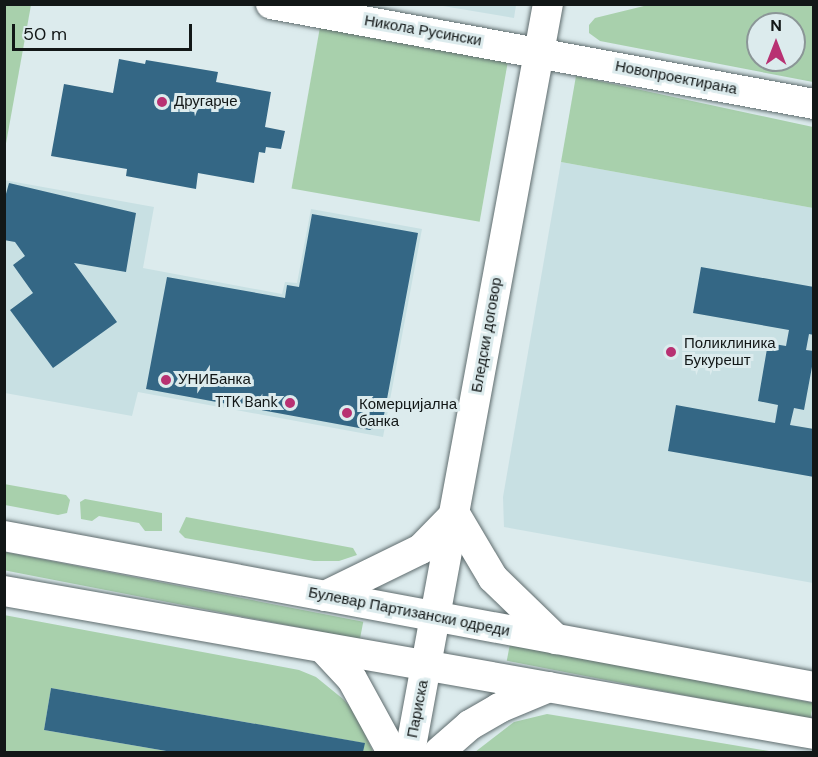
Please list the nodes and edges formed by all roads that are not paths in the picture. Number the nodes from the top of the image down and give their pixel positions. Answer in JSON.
{"nodes":[{"id":1,"x":271,"y":4,"type":"edge"},
{"id":2,"x":548,"y":4,"type":"edge"},
{"id":3,"x":540,"y":52,"type":"junction"},
{"id":4,"x":813,"y":104,"type":"edge"},
{"id":5,"x":455,"y":514,"type":"junction"},
{"id":6,"x":4,"y":536,"type":"edge"},
{"id":7,"x":4,"y":591,"type":"edge"},
{"id":8,"x":325,"y":596,"type":"junction"},
{"id":9,"x":435,"y":616,"type":"junction"},
{"id":10,"x":557,"y":640,"type":"junction"},
{"id":11,"x":323,"y":648,"type":"junction"},
{"id":12,"x":426,"y":666,"type":"junction"},
{"id":13,"x":550,"y":687,"type":"junction"},
{"id":14,"x":813,"y":687,"type":"edge"},
{"id":15,"x":813,"y":734,"type":"edge"},
{"id":16,"x":392,"y":753,"type":"edge"},
{"id":17,"x":410,"y":753,"type":"edge"},
{"id":18,"x":439,"y":753,"type":"edge"}],
"edges":[{"from":1,"to":3,"type":"street","name":"Никола Русински"},
{"from":2,"to":3,"type":"street","name":"Бледски договор"},
{"from":3,"to":4,"type":"street","name":"Новопроектирана"},
{"from":3,"to":5,"type":"street","name":"Бледски договор"},
{"from":5,"to":8,"type":"street"},
{"from":5,"to":9,"type":"street","name":"Бледски договор"},
{"from":5,"to":10,"type":"street"},
{"from":6,"to":8,"type":"street","name":"Булевар Партизански одреди"},
{"from":7,"to":11,"type":"street"},
{"from":8,"to":9,"type":"street","name":"Булевар Партизански одреди"},
{"from":9,"to":10,"type":"street","name":"Булевар Партизански одреди"},
{"from":9,"to":12,"type":"street","name":"Бледски договор"},
{"from":10,"to":14,"type":"street","name":"Булевар Партизански одреди"},
{"from":11,"to":12,"type":"street"},
{"from":11,"to":16,"type":"street"},
{"from":12,"to":13,"type":"street"},
{"from":12,"to":17,"type":"street","name":"Париска"},
{"from":13,"to":15,"type":"street"},
{"from":13,"to":18,"type":"street"}]}
